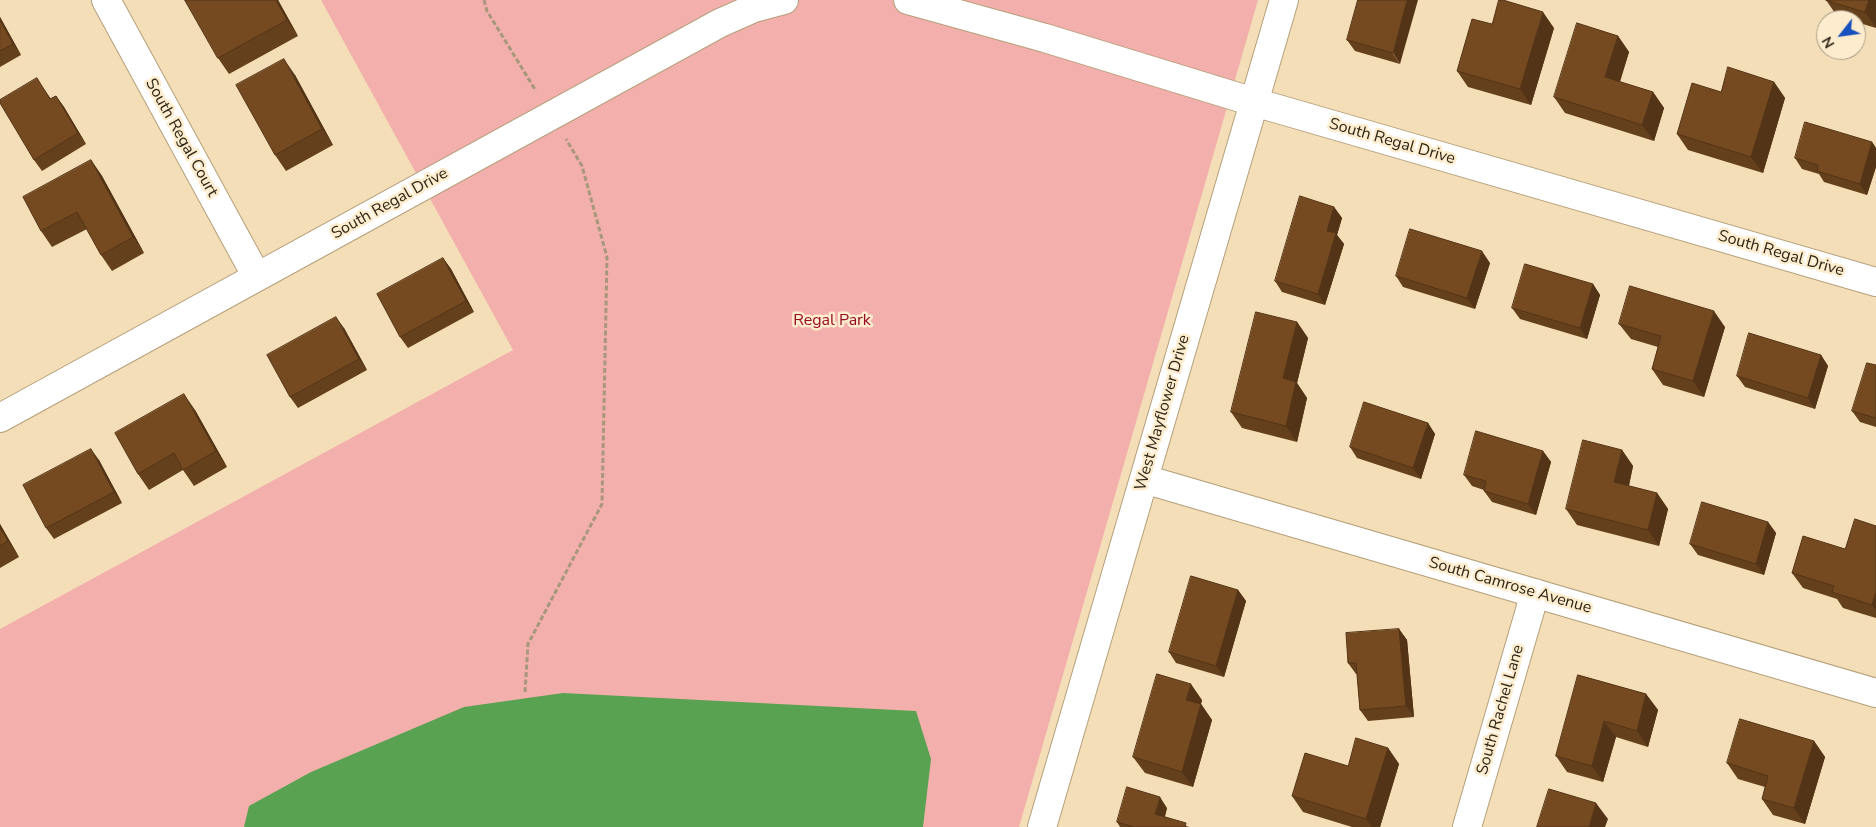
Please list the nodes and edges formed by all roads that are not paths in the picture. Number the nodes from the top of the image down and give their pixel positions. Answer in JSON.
{"nodes":[{"id":1,"x":106,"y":0,"type":"edge"},
{"id":2,"x":784,"y":0,"type":"edge"},
{"id":3,"x":908,"y":0,"type":"edge"},
{"id":4,"x":1284,"y":0,"type":"edge"},
{"id":5,"x":1254,"y":102,"type":"junction"},
{"id":6,"x":256,"y":277,"type":"junction"},
{"id":7,"x":1876,"y":282,"type":"edge"},
{"id":8,"x":0,"y":418,"type":"edge"},
{"id":9,"x":1144,"y":479,"type":"junction"},
{"id":10,"x":1535,"y":593,"type":"junction"},
{"id":11,"x":1876,"y":693,"type":"edge"},
{"id":12,"x":1042,"y":827,"type":"edge"},
{"id":13,"x":1467,"y":827,"type":"edge"}],
"edges":[{"from":1,"to":6,"type":"street","name":"South Regal Court"},
{"from":2,"to":6,"type":"street","name":"South Regal Drive"},
{"from":3,"to":5,"type":"street","name":"South Regal Drive"},
{"from":4,"to":5,"type":"street","name":"West Mayflower Drive"},
{"from":5,"to":7,"type":"street","name":"South Regal Drive"},
{"from":5,"to":9,"type":"street","name":"West Mayflower Drive"},
{"from":6,"to":8,"type":"street","name":"South Regal Drive"},
{"from":9,"to":10,"type":"street","name":"South Camrose Avenue"},
{"from":9,"to":12,"type":"street","name":"West Mayflower Drive"},
{"from":10,"to":11,"type":"street","name":"South Camrose Avenue"},
{"from":10,"to":13,"type":"street","name":"South Rachel Lane"}]}
